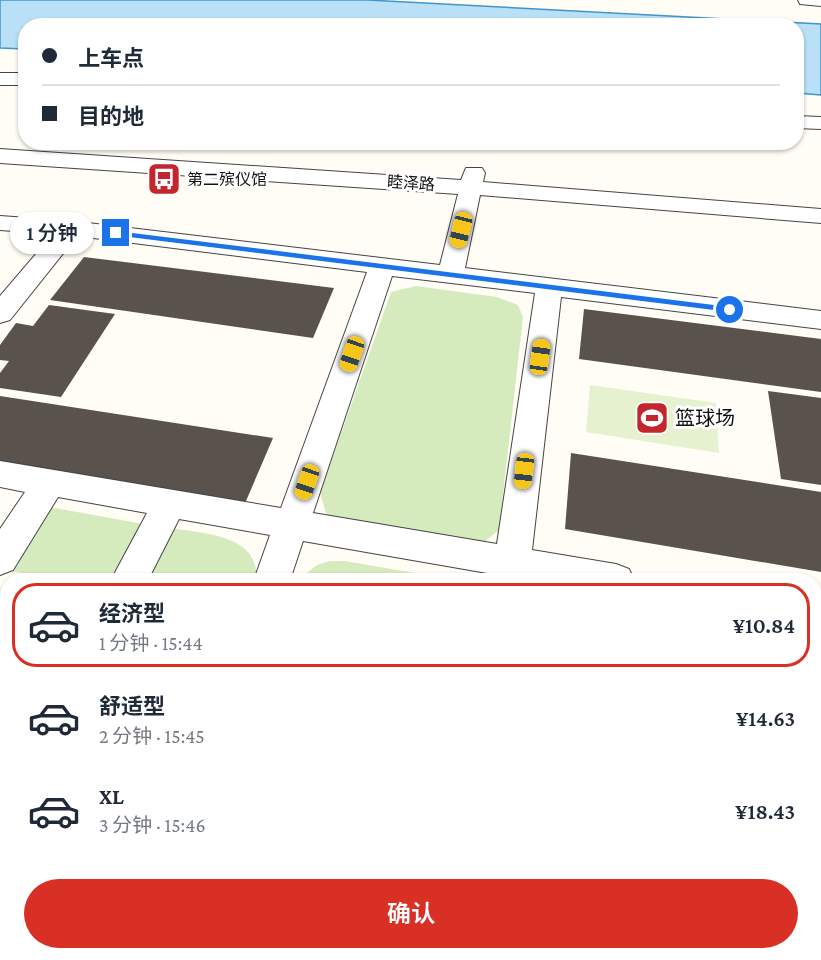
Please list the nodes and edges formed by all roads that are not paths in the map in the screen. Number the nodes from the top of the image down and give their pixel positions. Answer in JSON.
{"nodes":[{"id":1,"x":806,"y":0,"type":"edge"},
{"id":2,"x":821,"y":1,"type":"edge"},
{"id":3,"x":0,"y":79,"type":"edge"},
{"id":4,"x":18,"y":80,"type":"edge"},
{"id":5,"x":804,"y":122,"type":"edge"},
{"id":6,"x":821,"y":123,"type":"edge"},
{"id":7,"x":0,"y":141,"type":"edge"},
{"id":8,"x":18,"y":142,"type":"edge"},
{"id":9,"x":109,"y":150,"type":"edge"},
{"id":10,"x":0,"y":156,"type":"edge"},
{"id":11,"x":473,"y":180,"type":"junction"},
{"id":12,"x":821,"y":198,"type":"edge"},
{"id":13,"x":821,"y":216,"type":"edge"},
{"id":14,"x":0,"y":223,"type":"edge"},
{"id":15,"x":72,"y":228,"type":"junction"},
{"id":16,"x":382,"y":268,"type":"junction"},
{"id":17,"x":450,"y":275,"type":"junction"},
{"id":18,"x":549,"y":288,"type":"junction"},
{"id":19,"x":0,"y":314,"type":"edge"},
{"id":20,"x":821,"y":321,"type":"edge"},
{"id":21,"x":0,"y":474,"type":"edge"},
{"id":22,"x":49,"y":483,"type":"junction"},
{"id":23,"x":170,"y":504,"type":"junction"},
{"id":24,"x":292,"y":525,"type":"junction"},
{"id":25,"x":0,"y":559,"type":"edge"},
{"id":26,"x":511,"y":572,"type":"edge"},
{"id":27,"x":133,"y":573,"type":"edge"},
{"id":28,"x":275,"y":573,"type":"edge"}],
"edges":[{"from":1,"to":2,"type":"street"},
{"from":3,"to":4,"type":"street"},
{"from":5,"to":6,"type":"street"},
{"from":7,"to":8,"type":"street","name":"睦泽路"},
{"from":9,"to":11,"type":"street","name":"睦泽路"},
{"from":10,"to":11,"type":"street","name":"睦泽路"},
{"from":11,"to":12,"type":"street","name":"睦泽路"},
{"from":11,"to":13,"type":"street","name":"睦泽路"},
{"from":11,"to":17,"type":"street"},
{"from":14,"to":15,"type":"street"},
{"from":15,"to":16,"type":"street"},
{"from":15,"to":19,"type":"street"},
{"from":16,"to":17,"type":"street"},
{"from":16,"to":24,"type":"street"},
{"from":17,"to":18,"type":"street"},
{"from":18,"to":20,"type":"street"},
{"from":18,"to":26,"type":"street"},
{"from":21,"to":22,"type":"street"},
{"from":22,"to":23,"type":"street"},
{"from":22,"to":25,"type":"street"},
{"from":23,"to":24,"type":"street"},
{"from":23,"to":27,"type":"street"},
{"from":24,"to":26,"type":"street"},
{"from":24,"to":28,"type":"street"}]}
